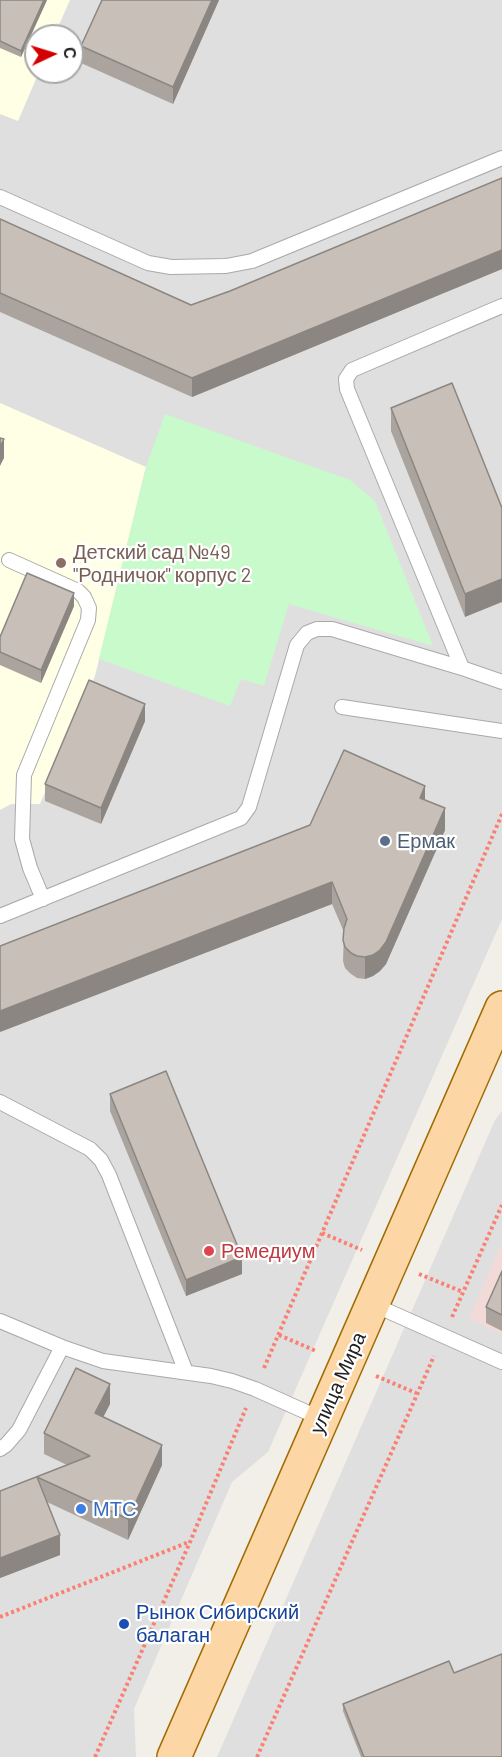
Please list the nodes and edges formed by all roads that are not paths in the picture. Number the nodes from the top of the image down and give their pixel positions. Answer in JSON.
{"nodes":[{"id":1,"x":502,"y":158,"type":"edge"},
{"id":2,"x":0,"y":197,"type":"edge"},
{"id":3,"x":502,"y":306,"type":"edge"},
{"id":4,"x":9,"y":560,"type":"dead end"},
{"id":5,"x":462,"y":668,"type":"junction"},
{"id":6,"x":502,"y":682,"type":"edge"},
{"id":7,"x":342,"y":707,"type":"dead end"},
{"id":8,"x":502,"y":731,"type":"edge"},
{"id":9,"x":43,"y":898,"type":"junction"},
{"id":10,"x":0,"y":916,"type":"edge"},
{"id":11,"x":502,"y":1008,"type":"edge"},
{"id":12,"x":0,"y":1102,"type":"edge"},
{"id":13,"x":372,"y":1304,"type":"junction"},
{"id":14,"x":0,"y":1321,"type":"edge"},
{"id":15,"x":62,"y":1347,"type":"junction"},
{"id":16,"x":502,"y":1362,"type":"edge"},
{"id":17,"x":186,"y":1372,"type":"junction"},
{"id":18,"x":322,"y":1419,"type":"junction"},
{"id":19,"x":0,"y":1449,"type":"edge"},
{"id":20,"x":174,"y":1757,"type":"edge"}],
"edges":[{"from":1,"to":2,"type":"lane"},
{"from":3,"to":5,"type":"lane"},
{"from":4,"to":9,"type":"lane"},
{"from":5,"to":6,"type":"lane"},
{"from":5,"to":9,"type":"lane"},
{"from":7,"to":8,"type":"lane"},
{"from":9,"to":10,"type":"lane"},
{"from":11,"to":13,"type":"main road","name":"улица Мира"},
{"from":12,"to":17,"type":"lane"},
{"from":13,"to":16,"type":"lane"},
{"from":13,"to":18,"type":"main road","name":"улица Мира"},
{"from":14,"to":15,"type":"lane"},
{"from":15,"to":17,"type":"lane"},
{"from":15,"to":19,"type":"lane"},
{"from":17,"to":18,"type":"lane"},
{"from":18,"to":20,"type":"main road","name":"улица Мира"}]}
